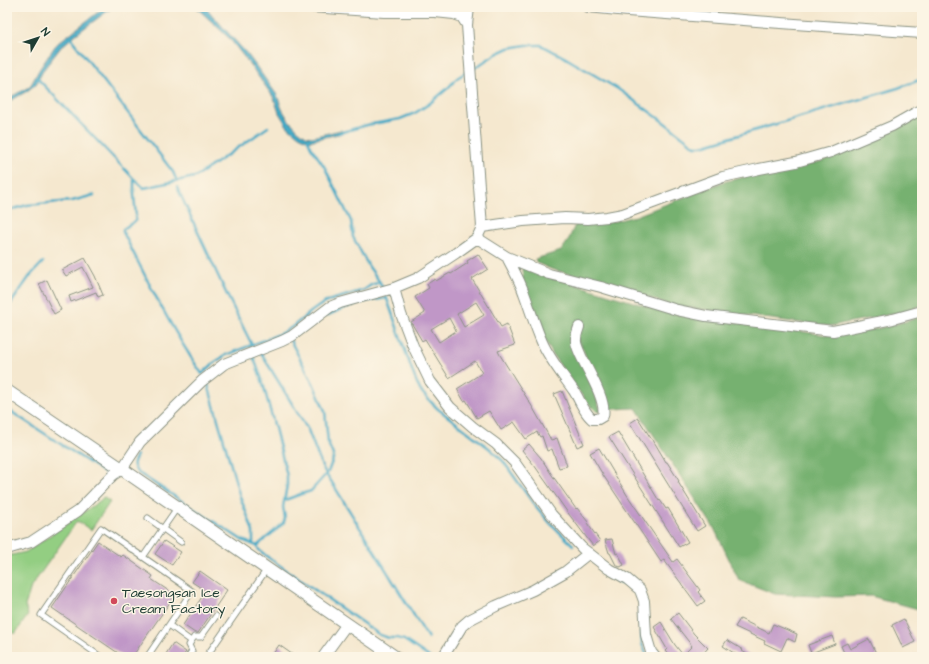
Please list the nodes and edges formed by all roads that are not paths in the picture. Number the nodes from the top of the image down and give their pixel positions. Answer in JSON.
{"nodes":[{"id":1,"x":311,"y":7,"type":"edge"},
{"id":2,"x":469,"y":7,"type":"edge"},
{"id":3,"x":588,"y":7,"type":"edge"},
{"id":4,"x":467,"y":25,"type":"junction"},
{"id":5,"x":922,"y":33,"type":"edge"},
{"id":6,"x":922,"y":109,"type":"edge"},
{"id":7,"x":482,"y":227,"type":"junction"},
{"id":8,"x":477,"y":238,"type":"junction"},
{"id":9,"x":507,"y":257,"type":"junction"},
{"id":10,"x":387,"y":290,"type":"junction"},
{"id":11,"x":922,"y":311,"type":"edge"},
{"id":12,"x":579,"y":327,"type":"dead end"},
{"id":13,"x":7,"y":391,"type":"edge"},
{"id":14,"x":122,"y":469,"type":"junction"},
{"id":15,"x":178,"y":507,"type":"junction"},
{"id":16,"x":148,"y":518,"type":"dead end"},
{"id":17,"x":163,"y":529,"type":"junction"},
{"id":18,"x":181,"y":542,"type":"dead end"},
{"id":19,"x":7,"y":549,"type":"edge"},
{"id":20,"x":586,"y":555,"type":"junction"},
{"id":21,"x":143,"y":557,"type":"junction"},
{"id":22,"x":267,"y":569,"type":"junction"},
{"id":23,"x":216,"y":616,"type":"dead end"},
{"id":24,"x":347,"y":624,"type":"junction"},
{"id":25,"x":169,"y":625,"type":"junction"},
{"id":26,"x":191,"y":641,"type":"junction"},
{"id":27,"x":101,"y":657,"type":"edge"},
{"id":28,"x":147,"y":657,"type":"edge"},
{"id":29,"x":188,"y":657,"type":"edge"},
{"id":30,"x":206,"y":657,"type":"edge"},
{"id":31,"x":323,"y":657,"type":"edge"},
{"id":32,"x":395,"y":657,"type":"edge"},
{"id":33,"x":443,"y":657,"type":"edge"},
{"id":34,"x":655,"y":657,"type":"edge"}],
"edges":[{"from":1,"to":4,"type":"street"},
{"from":2,"to":4,"type":"street"},
{"from":3,"to":5,"type":"street"},
{"from":4,"to":7,"type":"street"},
{"from":6,"to":7,"type":"street"},
{"from":7,"to":8,"type":"street"},
{"from":8,"to":9,"type":"street"},
{"from":8,"to":10,"type":"street"},
{"from":9,"to":11,"type":"street"},
{"from":9,"to":12,"type":"street"},
{"from":10,"to":14,"type":"street"},
{"from":10,"to":20,"type":"street"},
{"from":13,"to":14,"type":"street"},
{"from":14,"to":15,"type":"street"},
{"from":14,"to":19,"type":"street"},
{"from":15,"to":17,"type":"lane"},
{"from":15,"to":22,"type":"street"},
{"from":16,"to":17,"type":"lane"},
{"from":17,"to":18,"type":"lane"},
{"from":17,"to":21,"type":"lane"},
{"from":20,"to":33,"type":"street"},
{"from":20,"to":34,"type":"street"},
{"from":21,"to":25,"type":"lane"},
{"from":21,"to":27,"type":"lane"},
{"from":22,"to":24,"type":"street"},
{"from":22,"to":30,"type":"lane"},
{"from":23,"to":26,"type":"lane"},
{"from":24,"to":31,"type":"street"},
{"from":24,"to":32,"type":"street"},
{"from":25,"to":26,"type":"lane"},
{"from":25,"to":28,"type":"lane"},
{"from":26,"to":29,"type":"lane"}]}
